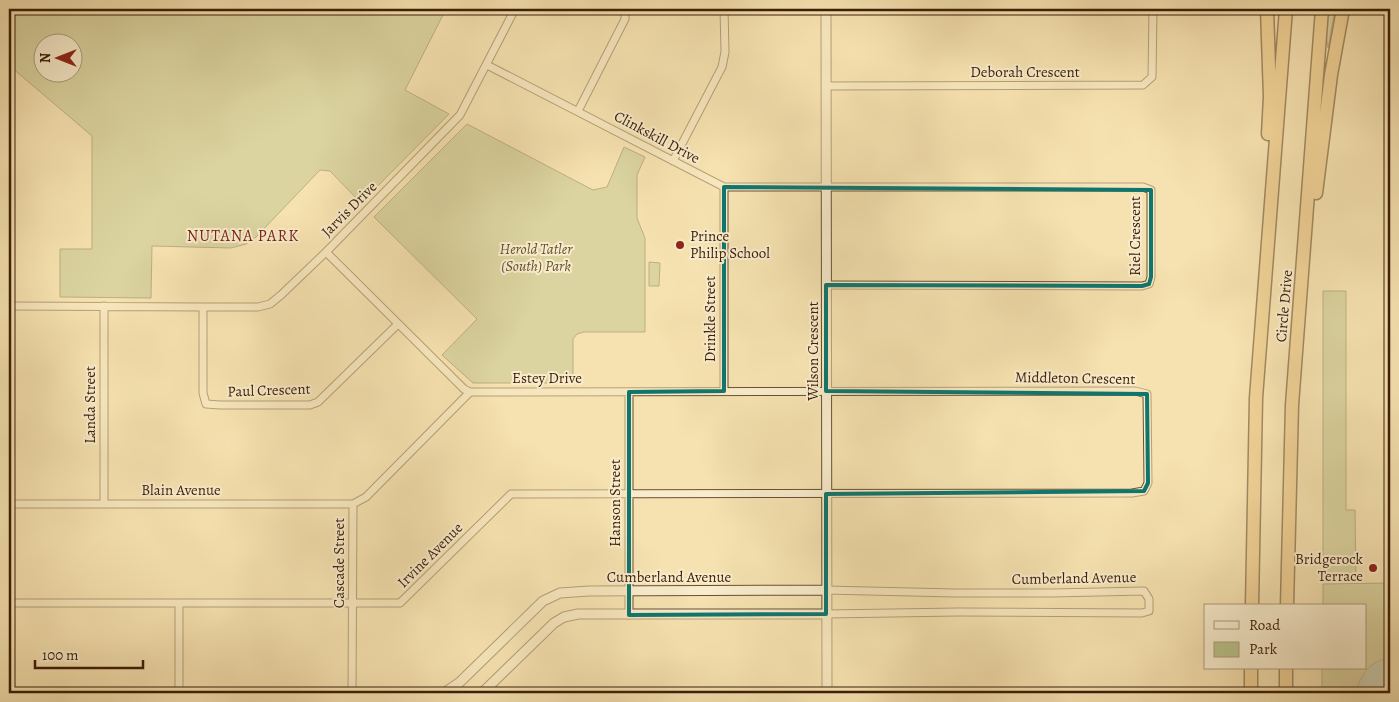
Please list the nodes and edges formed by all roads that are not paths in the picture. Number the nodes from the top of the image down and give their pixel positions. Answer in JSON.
{"nodes":[{"id":1,"x":516,"y":9,"type":"edge"},
{"id":2,"x":625,"y":9,"type":"edge"},
{"id":3,"x":724,"y":9,"type":"edge"},
{"id":4,"x":826,"y":9,"type":"edge"},
{"id":5,"x":1153,"y":9,"type":"edge"},
{"id":6,"x":1267,"y":9,"type":"edge"},
{"id":7,"x":1286,"y":9,"type":"edge"},
{"id":8,"x":1322,"y":9,"type":"edge"},
{"id":9,"x":1342,"y":9,"type":"edge"},
{"id":10,"x":487,"y":65,"type":"junction"},
{"id":11,"x":826,"y":86,"type":"junction"},
{"id":12,"x":578,"y":111,"type":"junction"},
{"id":13,"x":674,"y":161,"type":"junction"},
{"id":14,"x":724,"y":187,"type":"junction"},
{"id":15,"x":826,"y":187,"type":"junction"},
{"id":16,"x":326,"y":252,"type":"junction"},
{"id":17,"x":826,"y":286,"type":"junction"},
{"id":18,"x":9,"y":306,"type":"edge"},
{"id":19,"x":104,"y":306,"type":"junction"},
{"id":20,"x":204,"y":308,"type":"junction"},
{"id":21,"x":398,"y":324,"type":"junction"},
{"id":22,"x":1298,"y":324,"type":"junction"},
{"id":23,"x":1262,"y":328,"type":"junction"},
{"id":24,"x":724,"y":391,"type":"junction"},
{"id":25,"x":470,"y":392,"type":"junction"},
{"id":26,"x":629,"y":392,"type":"junction"},
{"id":27,"x":826,"y":392,"type":"junction"},
{"id":28,"x":629,"y":494,"type":"junction"},
{"id":29,"x":826,"y":494,"type":"junction"},
{"id":30,"x":9,"y":504,"type":"edge"},
{"id":31,"x":104,"y":504,"type":"junction"},
{"id":32,"x":353,"y":504,"type":"junction"},
{"id":33,"x":826,"y":590,"type":"junction"},
{"id":34,"x":629,"y":591,"type":"junction"},
{"id":35,"x":9,"y":602,"type":"edge"},
{"id":36,"x":352,"y":603,"type":"junction"},
{"id":37,"x":179,"y":604,"type":"junction"},
{"id":38,"x":1252,"y":604,"type":"edge"},
{"id":39,"x":1287,"y":604,"type":"edge"},
{"id":40,"x":826,"y":614,"type":"junction"},
{"id":41,"x":629,"y":615,"type":"junction"},
{"id":42,"x":1251,"y":670,"type":"edge"},
{"id":43,"x":1286,"y":670,"type":"edge"},
{"id":44,"x":179,"y":693,"type":"edge"},
{"id":45,"x":352,"y":693,"type":"edge"},
{"id":46,"x":445,"y":693,"type":"edge"},
{"id":47,"x":482,"y":693,"type":"edge"},
{"id":48,"x":826,"y":693,"type":"edge"},
{"id":49,"x":1251,"y":693,"type":"edge"},
{"id":50,"x":1286,"y":693,"type":"edge"}],
"edges":[{"from":1,"to":10,"type":"street","name":"Jarvis Drive"},
{"from":2,"to":12,"type":"street"},
{"from":3,"to":13,"type":"street"},
{"from":4,"to":11,"type":"street","name":"Wilson Crescent"},
{"from":5,"to":11,"type":"street","name":"Deborah Crescent"},
{"from":6,"to":23,"type":"highway"},
{"from":7,"to":23,"type":"highway","name":"Circle Drive"},
{"from":8,"to":22,"type":"highway","name":"Circle Drive"},
{"from":9,"to":22,"type":"highway"},
{"from":10,"to":12,"type":"street","name":"Clinkskill Drive"},
{"from":10,"to":16,"type":"street","name":"Jarvis Drive"},
{"from":11,"to":15,"type":"street","name":"Wilson Crescent"},
{"from":12,"to":13,"type":"street","name":"Clinkskill Drive"},
{"from":13,"to":14,"type":"street","name":"Clinkskill Drive"},
{"from":14,"to":15,"type":"street","name":"Clinkskill Drive"},
{"from":14,"to":24,"type":"street","name":"Drinkle Street"},
{"from":15,"to":17,"type":"street","name":"Wilson Crescent"},
{"from":15,"to":17,"type":"street","name":"Riel Crescent"},
{"from":16,"to":20,"type":"street","name":"Jarvis Drive"},
{"from":16,"to":21,"type":"street"},
{"from":17,"to":27,"type":"street","name":"Wilson Crescent"},
{"from":18,"to":19,"type":"street","name":"Jarvis Drive"},
{"from":19,"to":20,"type":"street","name":"Jarvis Drive"},
{"from":19,"to":31,"type":"street","name":"Landa Street"},
{"from":20,"to":21,"type":"street","name":"Paul Crescent"},
{"from":21,"to":25,"type":"street"},
{"from":22,"to":39,"type":"highway","name":"Circle Drive"},
{"from":23,"to":38,"type":"highway","name":"Circle Drive"},
{"from":24,"to":26,"type":"street","name":"Estey Drive"},
{"from":24,"to":27,"type":"street","name":"Estey Drive"},
{"from":25,"to":26,"type":"street","name":"Estey Drive"},
{"from":25,"to":32,"type":"street","name":"Cascade Street"},
{"from":26,"to":28,"type":"street","name":"Hanson Street"},
{"from":27,"to":29,"type":"street","name":"Wilson Crescent"},
{"from":27,"to":29,"type":"street","name":"Middleton Crescent"},
{"from":28,"to":29,"type":"street","name":"Irvine Avenue"},
{"from":28,"to":34,"type":"street","name":"Hanson Street"},
{"from":28,"to":36,"type":"street","name":"Irvine Avenue"},
{"from":29,"to":33,"type":"street","name":"Wilson Crescent"},
{"from":30,"to":31,"type":"street","name":"Blain Avenue"},
{"from":31,"to":32,"type":"street","name":"Blain Avenue"},
{"from":32,"to":36,"type":"street","name":"Cascade Street"},
{"from":33,"to":34,"type":"street","name":"Cumberland Avenue"},
{"from":33,"to":40,"type":"street","name":"Wilson Crescent"},
{"from":33,"to":40,"type":"street","name":"Cumberland Avenue"},
{"from":34,"to":41,"type":"street","name":"Hanson Street"},
{"from":34,"to":46,"type":"street","name":"Cumberland Avenue"},
{"from":35,"to":37,"type":"street","name":"Irvine Avenue"},
{"from":36,"to":37,"type":"street","name":"Irvine Avenue"},
{"from":36,"to":45,"type":"street","name":"Cascade Street"},
{"from":37,"to":44,"type":"street"},
{"from":40,"to":41,"type":"street","name":"Cumberland Avenue"},
{"from":40,"to":48,"type":"street","name":"Wilson Crescent"},
{"from":41,"to":47,"type":"street","name":"Cumberland Avenue"},
{"from":42,"to":49,"type":"highway"},
{"from":43,"to":50,"type":"highway"}]}
